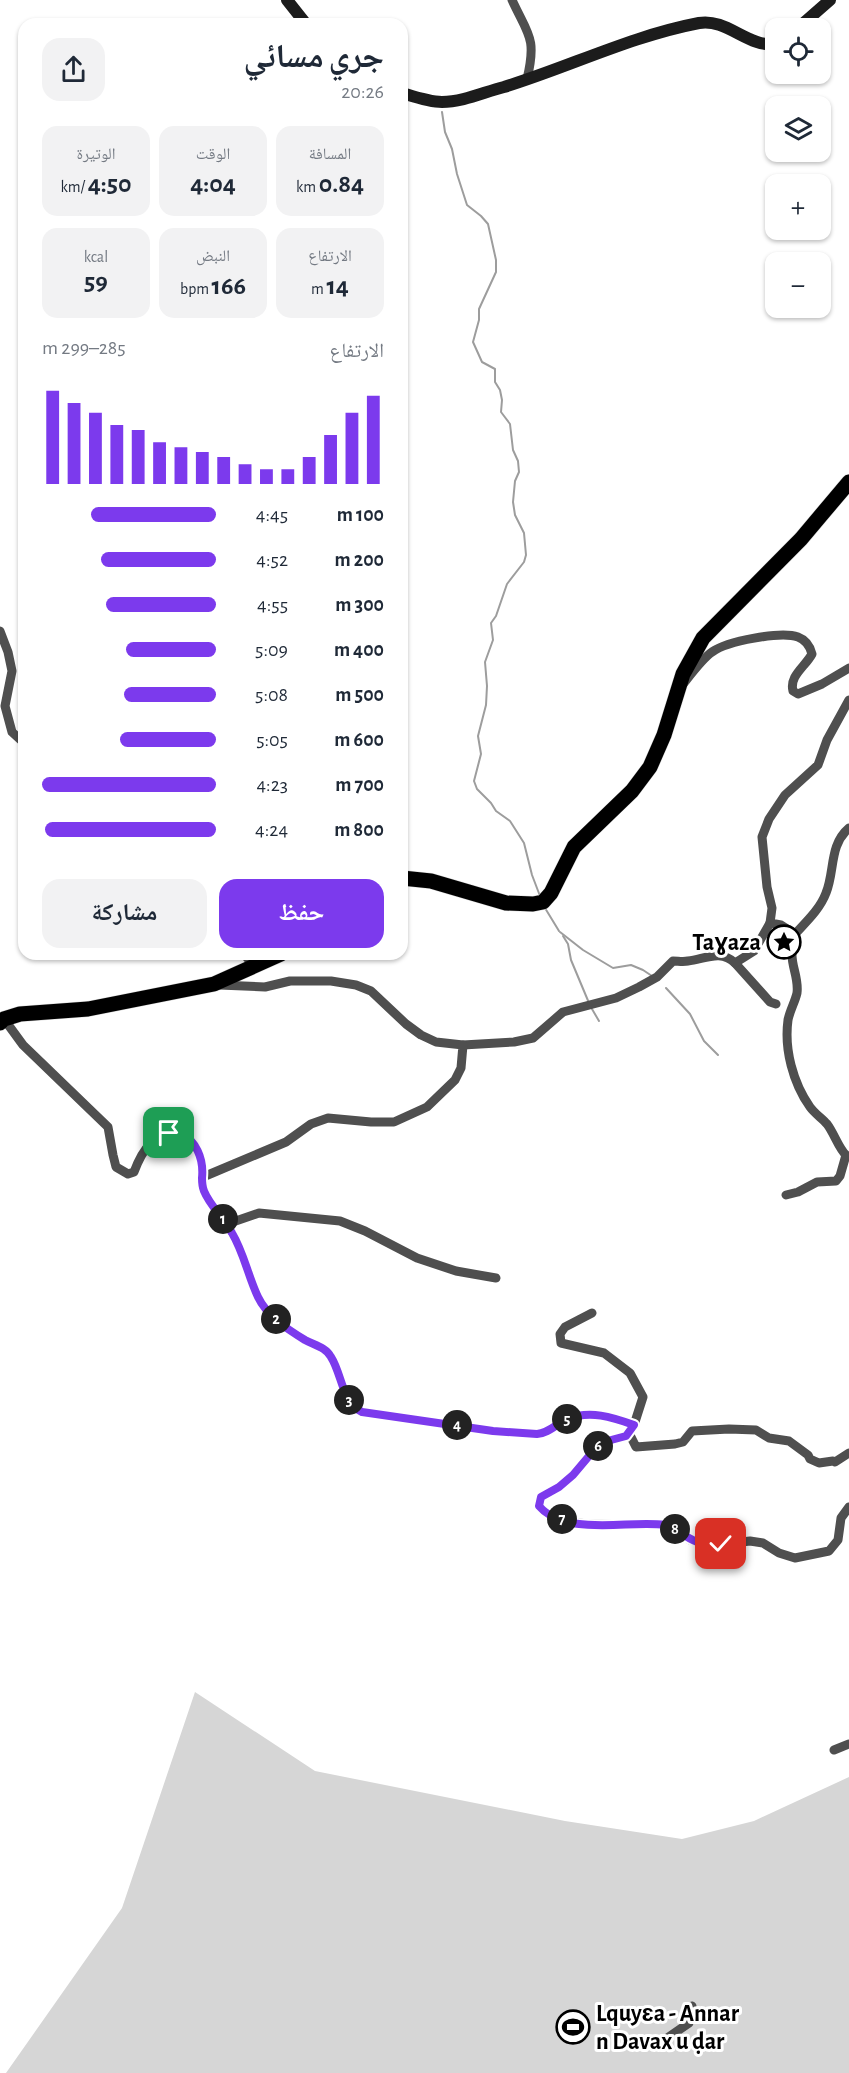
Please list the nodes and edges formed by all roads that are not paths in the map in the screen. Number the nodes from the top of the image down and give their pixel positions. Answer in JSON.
{"nodes":[{"id":1,"x":286,"y":0,"type":"edge"},
{"id":2,"x":512,"y":0,"type":"edge"},
{"id":3,"x":830,"y":0,"type":"edge"},
{"id":4,"x":301,"y":18,"type":"edge"},
{"id":5,"x":809,"y":18,"type":"edge"},
{"id":6,"x":765,"y":45,"type":"edge"},
{"id":7,"x":527,"y":79,"type":"junction"},
{"id":8,"x":408,"y":95,"type":"edge"},
{"id":9,"x":849,"y":482,"type":"edge"},
{"id":10,"x":0,"y":631,"type":"edge"},
{"id":11,"x":849,"y":668,"type":"edge"},
{"id":12,"x":675,"y":695,"type":"junction"},
{"id":13,"x":849,"y":700,"type":"edge"},
{"id":14,"x":18,"y":738,"type":"edge"},
{"id":15,"x":849,"y":828,"type":"edge"},
{"id":16,"x":408,"y":879,"type":"edge"},
{"id":17,"x":770,"y":923,"type":"junction"},
{"id":18,"x":795,"y":934,"type":"junction"},
{"id":19,"x":249,"y":960,"type":"edge"},
{"id":20,"x":735,"y":963,"type":"junction"},
{"id":21,"x":214,"y":984,"type":"junction"},
{"id":22,"x":776,"y":1004,"type":"dead end"},
{"id":23,"x":2,"y":1021,"type":"edge"},
{"id":24,"x":464,"y":1045,"type":"junction"},
{"id":25,"x":203,"y":1177,"type":"junction"},
{"id":26,"x":786,"y":1195,"type":"dead end"},
{"id":27,"x":227,"y":1224,"type":"junction"},
{"id":28,"x":496,"y":1278,"type":"dead end"},
{"id":29,"x":592,"y":1313,"type":"dead end"},
{"id":30,"x":634,"y":1425,"type":"junction"},
{"id":31,"x":626,"y":1436,"type":"junction"},
{"id":32,"x":849,"y":1453,"type":"edge"},
{"id":33,"x":849,"y":1507,"type":"edge"},
{"id":34,"x":849,"y":1744,"type":"edge"},
{"id":35,"x":834,"y":1750,"type":"dead end"},
{"id":36,"x":692,"y":2006,"type":"dead end"},
{"id":37,"x":644,"y":2042,"type":"dead end"}],
"edges":[{"from":1,"to":4,"type":"main road"},
{"from":2,"to":7,"type":"street"},
{"from":3,"to":5,"type":"main road"},
{"from":6,"to":7,"type":"main road"},
{"from":7,"to":8,"type":"main road"},
{"from":9,"to":12,"type":"main road"},
{"from":10,"to":14,"type":"street"},
{"from":11,"to":12,"type":"street"},
{"from":12,"to":16,"type":"main road"},
{"from":13,"to":17,"type":"street"},
{"from":15,"to":18,"type":"street"},
{"from":17,"to":18,"type":"street"},
{"from":17,"to":20,"type":"street"},
{"from":18,"to":26,"type":"street"},
{"from":19,"to":21,"type":"main road"},
{"from":20,"to":22,"type":"street"},
{"from":20,"to":24,"type":"street"},
{"from":21,"to":23,"type":"main road"},
{"from":21,"to":24,"type":"street"},
{"from":23,"to":25,"type":"street"},
{"from":24,"to":25,"type":"street"},
{"from":25,"to":27,"type":"street"},
{"from":27,"to":28,"type":"street"},
{"from":27,"to":30,"type":"street"},
{"from":29,"to":30,"type":"street"},
{"from":30,"to":31,"type":"street"},
{"from":31,"to":32,"type":"street"},
{"from":31,"to":33,"type":"street"},
{"from":34,"to":35,"type":"street"},
{"from":36,"to":37,"type":"street"}]}
